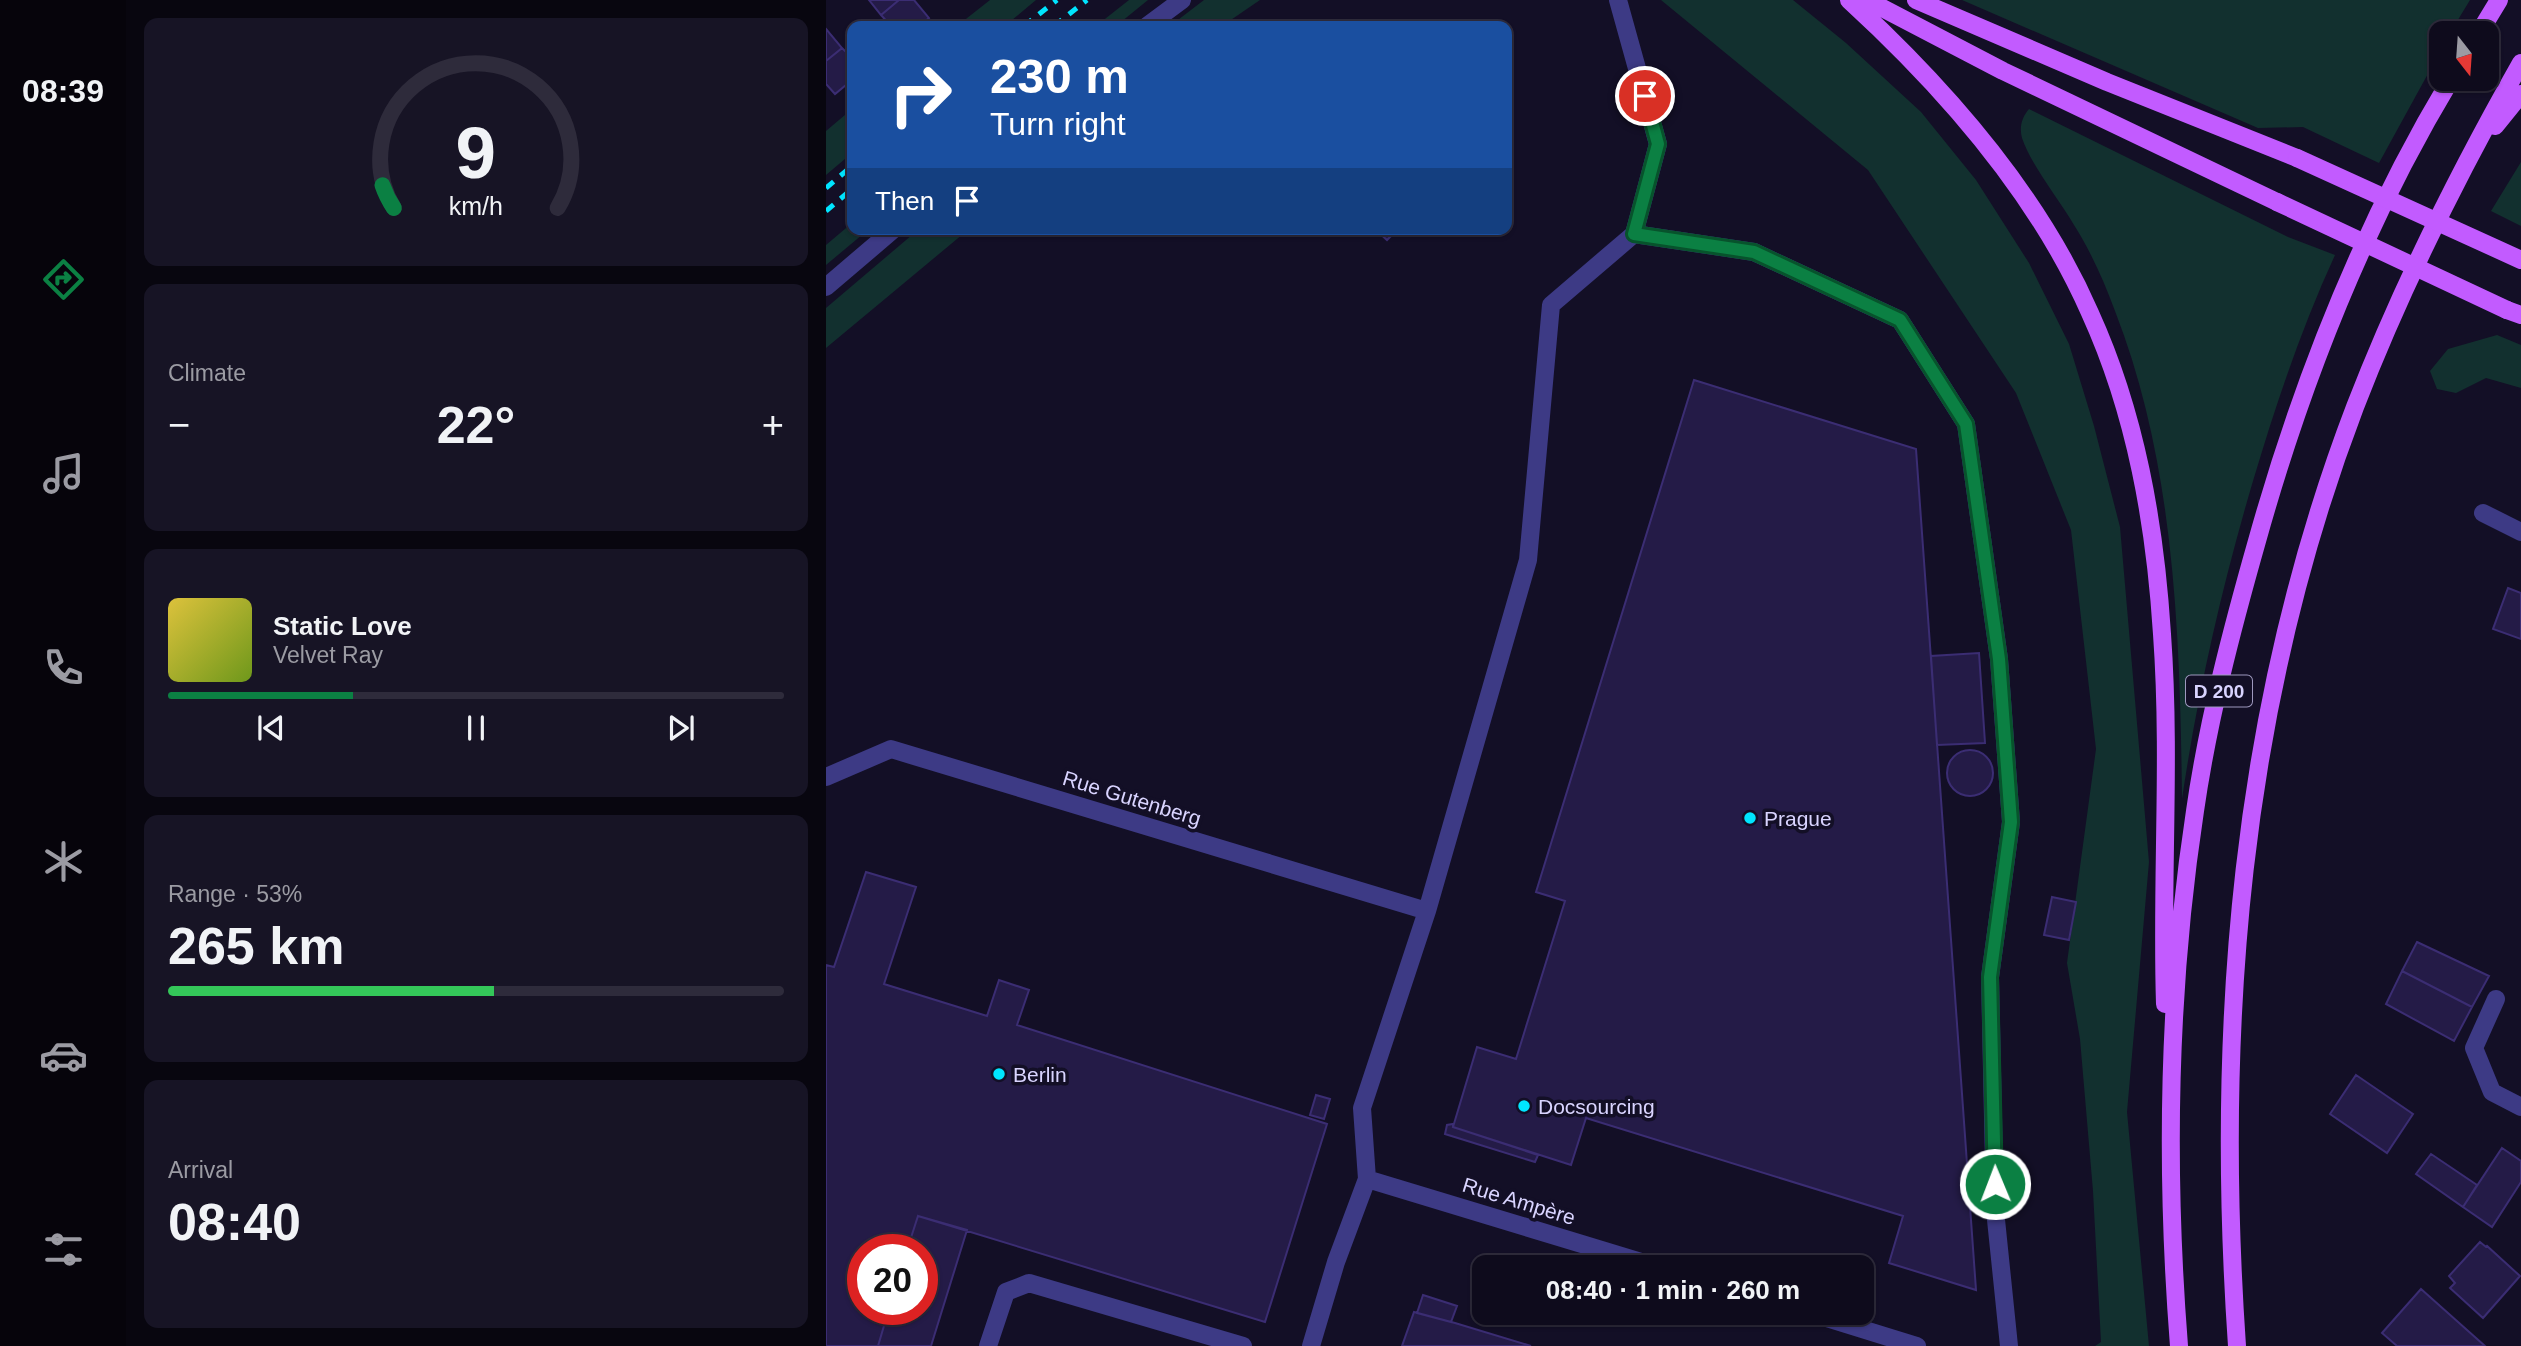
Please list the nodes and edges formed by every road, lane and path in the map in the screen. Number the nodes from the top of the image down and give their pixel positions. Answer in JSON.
{"nodes":[{"id":1,"x":1182,"y":0,"type":"edge"},
{"id":2,"x":1618,"y":0,"type":"edge"},
{"id":3,"x":1849,"y":0,"type":"edge"},
{"id":4,"x":1867,"y":0,"type":"edge"},
{"id":5,"x":1916,"y":0,"type":"edge"},
{"id":6,"x":2499,"y":0,"type":"edge"},
{"id":7,"x":1154,"y":21,"type":"edge"},
{"id":8,"x":2486,"y":21,"type":"edge"},
{"id":9,"x":2521,"y":63,"type":"edge"},
{"id":10,"x":2444,"y":91,"type":"edge"},
{"id":11,"x":2521,"y":94,"type":"edge"},
{"id":12,"x":2467,"y":162,"type":"junction"},
{"id":13,"x":1634,"y":234,"type":"junction"},
{"id":14,"x":887,"y":235,"type":"edge"},
{"id":15,"x":2521,"y":260,"type":"edge"},
{"id":16,"x":826,"y":287,"type":"edge"},
{"id":17,"x":2514,"y":313,"type":"edge"},
{"id":18,"x":2483,"y":513,"type":"dead end"},
{"id":19,"x":2521,"y":532,"type":"edge"},
{"id":20,"x":826,"y":777,"type":"edge"},
{"id":21,"x":1427,"y":911,"type":"junction"},
{"id":22,"x":2496,"y":999,"type":"dead end"},
{"id":23,"x":2171,"y":1083,"type":"junction"},
{"id":24,"x":2521,"y":1107,"type":"edge"},
{"id":25,"x":1367,"y":1179,"type":"junction"},
{"id":26,"x":1618,"y":1255,"type":"edge"},
{"id":27,"x":1849,"y":1325,"type":"edge"},
{"id":28,"x":988,"y":1346,"type":"edge"},
{"id":29,"x":1243,"y":1346,"type":"edge"},
{"id":30,"x":1311,"y":1346,"type":"edge"},
{"id":31,"x":1917,"y":1346,"type":"edge"},
{"id":32,"x":2010,"y":1346,"type":"edge"},
{"id":33,"x":2179,"y":1346,"type":"edge"},
{"id":34,"x":2237,"y":1346,"type":"edge"}],
"edges":[{"from":1,"to":7,"type":"street"},
{"from":2,"to":13,"type":"street"},
{"from":3,"to":23,"type":"main road"},
{"from":4,"to":17,"type":"main road","bridge":true},
{"from":5,"to":15,"type":"main road","bridge":true},
{"from":6,"to":8,"type":"main road"},
{"from":9,"to":12,"type":"main road","number":"D 200"},
{"from":10,"to":23,"type":"main road","number":"D 200"},
{"from":11,"to":12,"type":"main road"},
{"from":12,"to":34,"type":"main road","number":"D 200"},
{"from":13,"to":21,"type":"street"},
{"from":13,"to":32,"type":"street"},
{"from":14,"to":16,"type":"street"},
{"from":18,"to":19,"type":"street"},
{"from":20,"to":21,"type":"street","name":"Rue Gutenberg"},
{"from":21,"to":25,"type":"street"},
{"from":22,"to":24,"type":"street"},
{"from":23,"to":33,"type":"main road","number":"D 200"},
{"from":25,"to":26,"type":"street","name":"Rue Ampère"},
{"from":25,"to":30,"type":"street"},
{"from":27,"to":31,"type":"street"},
{"from":28,"to":29,"type":"street"}]}
